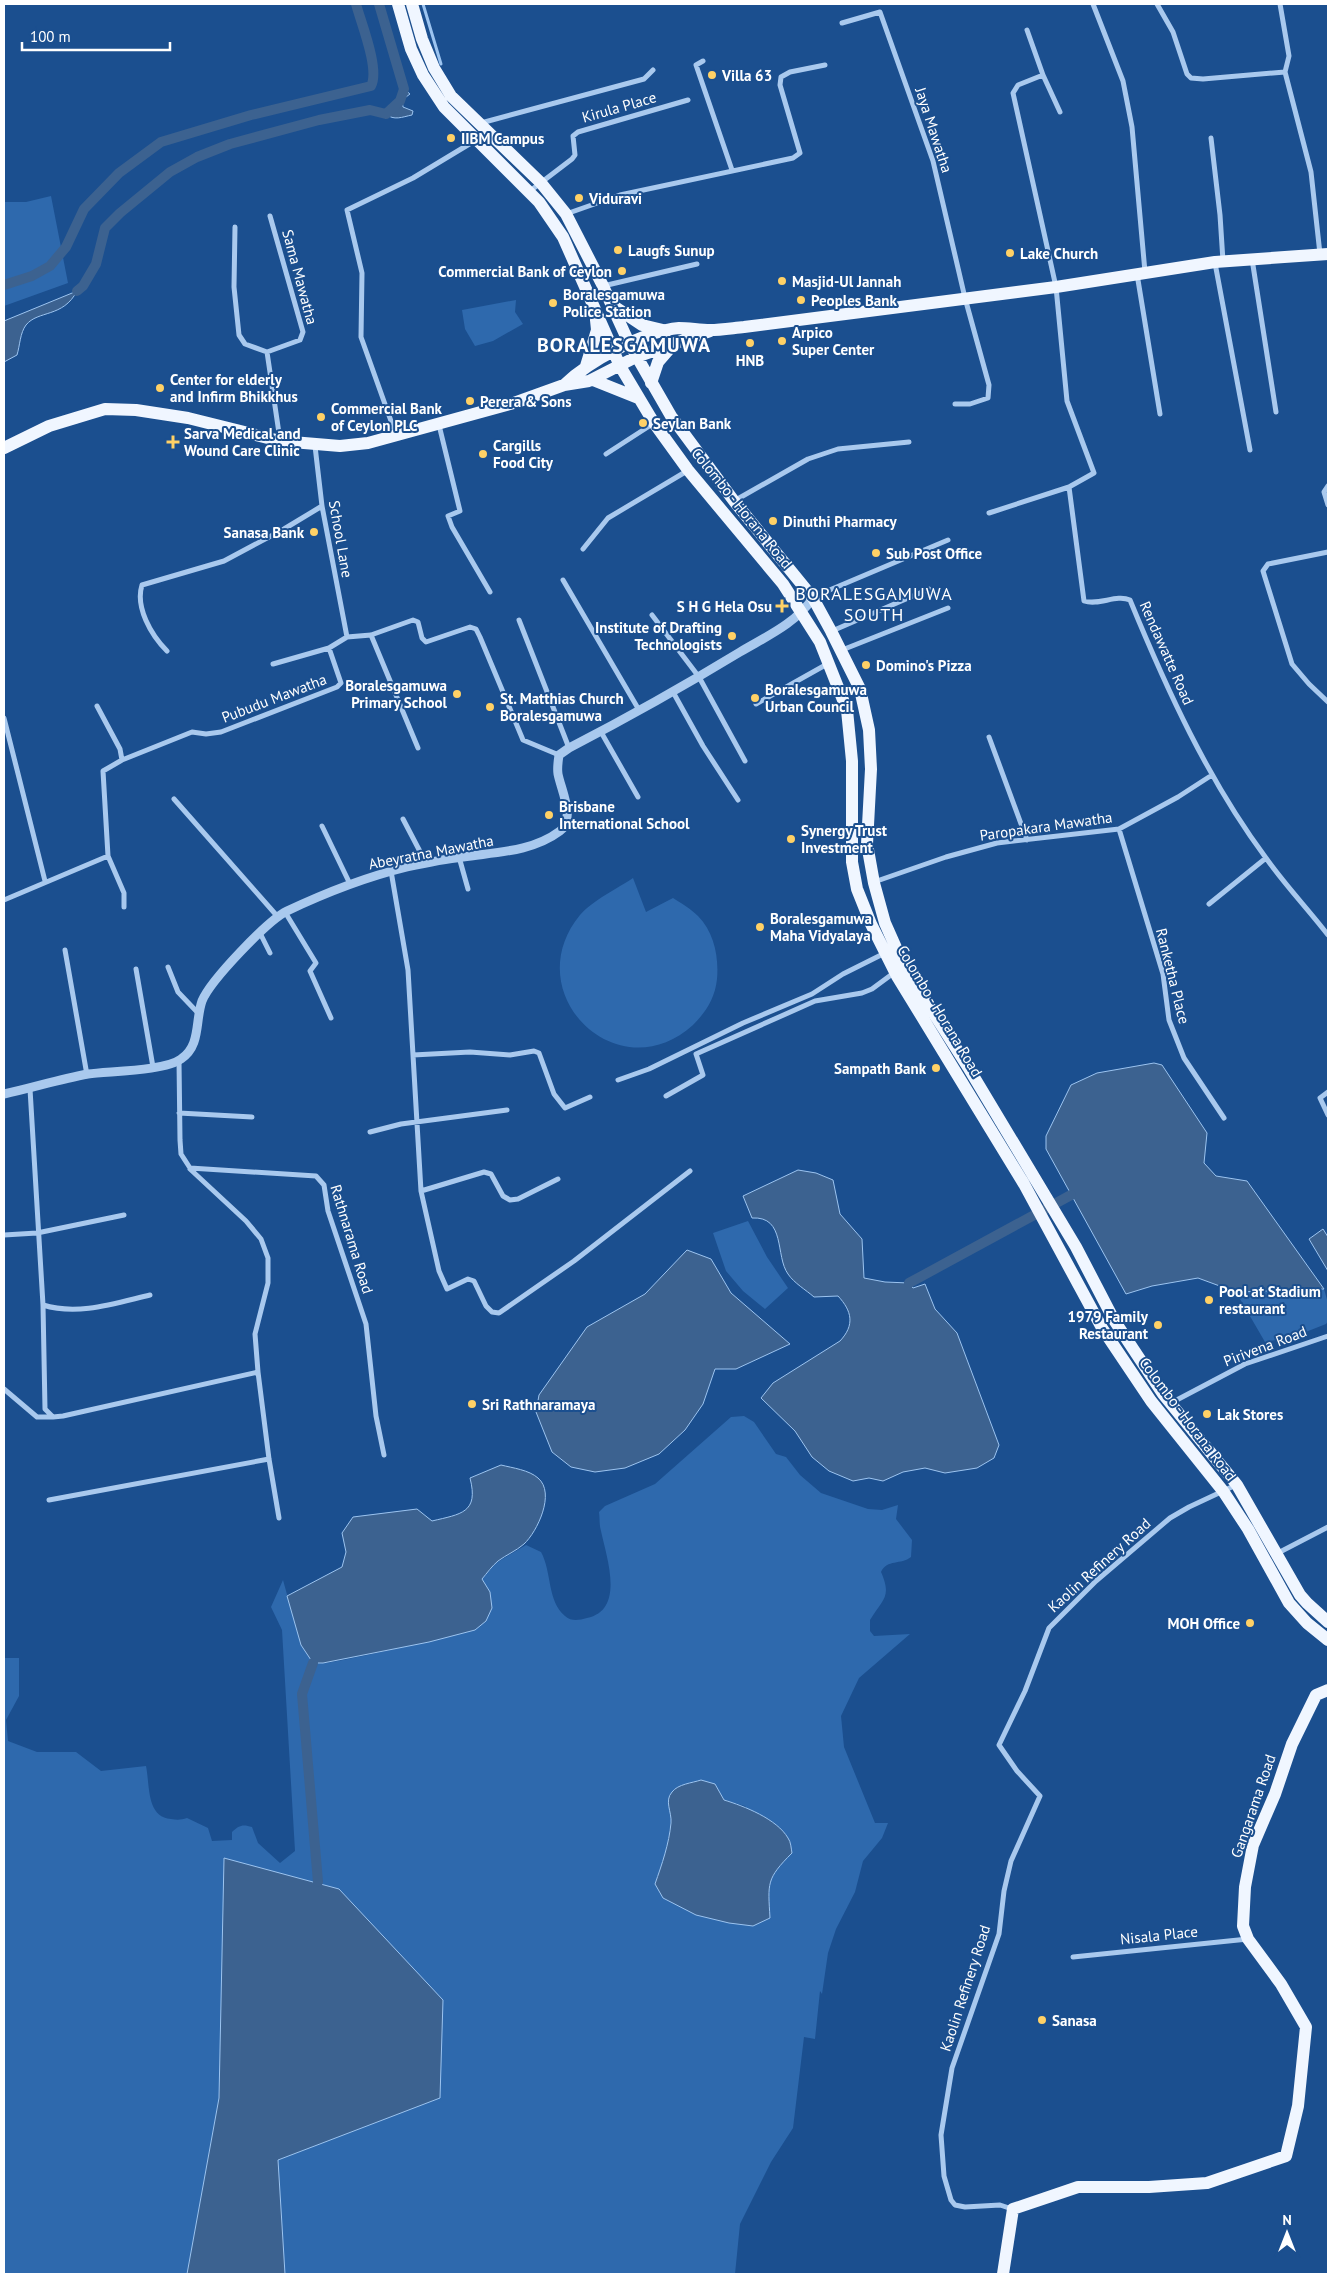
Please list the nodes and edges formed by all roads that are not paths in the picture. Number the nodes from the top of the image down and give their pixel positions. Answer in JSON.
{"nodes":[{"id":1,"x":398,"y":4,"type":"edge"},
{"id":2,"x":412,"y":4,"type":"edge"},
{"id":3,"x":1093,"y":4,"type":"edge"},
{"id":4,"x":1157,"y":4,"type":"edge"},
{"id":5,"x":1280,"y":4,"type":"edge"},
{"id":6,"x":842,"y":23,"type":"dead end"},
{"id":7,"x":1027,"y":30,"type":"dead end"},
{"id":8,"x":703,"y":61,"type":"dead end"},
{"id":9,"x":825,"y":65,"type":"dead end"},
{"id":10,"x":653,"y":70,"type":"dead end"},
{"id":11,"x":1285,"y":72,"type":"junction"},
{"id":12,"x":1043,"y":75,"type":"junction"},
{"id":13,"x":688,"y":100,"type":"dead end"},
{"id":14,"x":1060,"y":112,"type":"dead end"},
{"id":15,"x":478,"y":123,"type":"junction"},
{"id":16,"x":1211,"y":138,"type":"dead end"},
{"id":17,"x":477,"y":139,"type":"junction"},
{"id":18,"x":732,"y":170,"type":"junction"},
{"id":19,"x":541,"y":183,"type":"junction"},
{"id":20,"x":530,"y":191,"type":"junction"},
{"id":21,"x":566,"y":214,"type":"junction"},
{"id":22,"x":270,"y":216,"type":"dead end"},
{"id":23,"x":235,"y":226,"type":"dead end"},
{"id":24,"x":1324,"y":254,"type":"edge"},
{"id":25,"x":1252,"y":259,"type":"junction"},
{"id":26,"x":1219,"y":262,"type":"junction"},
{"id":27,"x":697,"y":264,"type":"dead end"},
{"id":28,"x":1141,"y":273,"type":"junction"},
{"id":29,"x":603,"y":286,"type":"junction"},
{"id":30,"x":1056,"y":286,"type":"junction"},
{"id":31,"x":965,"y":298,"type":"junction"},
{"id":32,"x":612,"y":305,"type":"junction"},
{"id":33,"x":596,"y":313,"type":"junction"},
{"id":34,"x":712,"y":330,"type":"junction"},
{"id":35,"x":668,"y":331,"type":"junction"},
{"id":36,"x":628,"y":343,"type":"junction"},
{"id":37,"x":673,"y":345,"type":"junction"},
{"id":38,"x":613,"y":351,"type":"junction"},
{"id":39,"x":267,"y":352,"type":"junction"},
{"id":40,"x":636,"y":357,"type":"junction"},
{"id":41,"x":586,"y":366,"type":"junction"},
{"id":42,"x":620,"y":366,"type":"junction"},
{"id":43,"x":593,"y":380,"type":"junction"},
{"id":44,"x":651,"y":383,"type":"junction"},
{"id":45,"x":564,"y":385,"type":"junction"},
{"id":46,"x":638,"y":398,"type":"junction"},
{"id":47,"x":956,"y":404,"type":"dead end"},
{"id":48,"x":1276,"y":412,"type":"dead end"},
{"id":49,"x":1160,"y":414,"type":"dead end"},
{"id":50,"x":438,"y":423,"type":"junction"},
{"id":51,"x":654,"y":423,"type":"junction"},
{"id":52,"x":396,"y":435,"type":"junction"},
{"id":53,"x":280,"y":441,"type":"junction"},
{"id":54,"x":909,"y":442,"type":"dead end"},
{"id":55,"x":315,"y":445,"type":"junction"},
{"id":56,"x":4,"y":448,"type":"edge"},
{"id":57,"x":1250,"y":450,"type":"dead end"},
{"id":58,"x":606,"y":454,"type":"dead end"},
{"id":59,"x":688,"y":470,"type":"junction"},
{"id":60,"x":1328,"y":486,"type":"edge"},
{"id":61,"x":1068,"y":487,"type":"junction"},
{"id":62,"x":734,"y":501,"type":"junction"},
{"id":63,"x":1328,"y":505,"type":"edge"},
{"id":64,"x":322,"y":506,"type":"junction"},
{"id":65,"x":989,"y":513,"type":"dead end"},
{"id":66,"x":948,"y":540,"type":"dead end"},
{"id":67,"x":583,"y":549,"type":"dead end"},
{"id":68,"x":1328,"y":552,"type":"edge"},
{"id":69,"x":563,"y":580,"type":"dead end"},
{"id":70,"x":929,"y":589,"type":"dead end"},
{"id":71,"x":490,"y":592,"type":"dead end"},
{"id":72,"x":813,"y":598,"type":"junction"},
{"id":73,"x":948,"y":608,"type":"dead end"},
{"id":74,"x":802,"y":613,"type":"junction"},
{"id":75,"x":652,"y":615,"type":"dead end"},
{"id":76,"x":519,"y":620,"type":"dead end"},
{"id":77,"x":832,"y":631,"type":"junction"},
{"id":78,"x":371,"y":635,"type":"junction"},
{"id":79,"x":347,"y":638,"type":"junction"},
{"id":80,"x":329,"y":648,"type":"junction"},
{"id":81,"x":842,"y":650,"type":"junction"},
{"id":82,"x":167,"y":651,"type":"dead end"},
{"id":83,"x":829,"y":663,"type":"junction"},
{"id":84,"x":273,"y":664,"type":"dead end"},
{"id":85,"x":699,"y":677,"type":"junction"},
{"id":86,"x":673,"y":692,"type":"junction"},
{"id":87,"x":1328,"y":702,"type":"edge"},
{"id":88,"x":756,"y":704,"type":"dead end"},
{"id":89,"x":97,"y":706,"type":"dead end"},
{"id":90,"x":639,"y":710,"type":"junction"},
{"id":91,"x":4,"y":718,"type":"edge"},
{"id":92,"x":600,"y":732,"type":"junction"},
{"id":93,"x":989,"y":736,"type":"dead end"},
{"id":94,"x":418,"y":748,"type":"dead end"},
{"id":95,"x":569,"y":748,"type":"junction"},
{"id":96,"x":559,"y":755,"type":"junction"},
{"id":97,"x":122,"y":760,"type":"junction"},
{"id":98,"x":745,"y":762,"type":"dead end"},
{"id":99,"x":1212,"y":775,"type":"junction"},
{"id":100,"x":638,"y":796,"type":"dead end"},
{"id":101,"x":174,"y":799,"type":"dead end"},
{"id":102,"x":738,"y":800,"type":"dead end"},
{"id":103,"x":403,"y":819,"type":"dead end"},
{"id":104,"x":322,"y":826,"type":"dead end"},
{"id":105,"x":1119,"y":829,"type":"junction"},
{"id":106,"x":1027,"y":840,"type":"junction"},
{"id":107,"x":108,"y":856,"type":"junction"},
{"id":108,"x":459,"y":857,"type":"junction"},
{"id":109,"x":1266,"y":858,"type":"junction"},
{"id":110,"x":426,"y":864,"type":"junction"},
{"id":111,"x":390,"y":871,"type":"junction"},
{"id":112,"x":45,"y":881,"type":"junction"},
{"id":113,"x":874,"y":882,"type":"junction"},
{"id":114,"x":350,"y":884,"type":"junction"},
{"id":115,"x":468,"y":889,"type":"dead end"},
{"id":116,"x":4,"y":900,"type":"edge"},
{"id":117,"x":1209,"y":904,"type":"dead end"},
{"id":118,"x":124,"y":907,"type":"dead end"},
{"id":119,"x":282,"y":915,"type":"junction"},
{"id":120,"x":260,"y":933,"type":"junction"},
{"id":121,"x":1328,"y":935,"type":"edge"},
{"id":122,"x":65,"y":950,"type":"dead end"},
{"id":123,"x":885,"y":952,"type":"junction"},
{"id":124,"x":270,"y":953,"type":"dead end"},
{"id":125,"x":168,"y":968,"type":"dead end"},
{"id":126,"x":136,"y":969,"type":"dead end"},
{"id":127,"x":895,"y":972,"type":"junction"},
{"id":128,"x":200,"y":1015,"type":"junction"},
{"id":129,"x":331,"y":1018,"type":"dead end"},
{"id":130,"x":413,"y":1055,"type":"junction"},
{"id":131,"x":179,"y":1061,"type":"junction"},
{"id":132,"x":153,"y":1067,"type":"junction"},
{"id":133,"x":87,"y":1074,"type":"junction"},
{"id":134,"x":618,"y":1080,"type":"dead end"},
{"id":135,"x":30,"y":1089,"type":"junction"},
{"id":136,"x":1328,"y":1092,"type":"edge"},
{"id":137,"x":4,"y":1094,"type":"edge"},
{"id":138,"x":666,"y":1096,"type":"dead end"},
{"id":139,"x":590,"y":1097,"type":"dead end"},
{"id":140,"x":507,"y":1110,"type":"dead end"},
{"id":141,"x":179,"y":1113,"type":"junction"},
{"id":142,"x":1328,"y":1114,"type":"edge"},
{"id":143,"x":252,"y":1117,"type":"dead end"},
{"id":144,"x":1224,"y":1118,"type":"dead end"},
{"id":145,"x":419,"y":1122,"type":"junction"},
{"id":146,"x":370,"y":1132,"type":"dead end"},
{"id":147,"x":190,"y":1168,"type":"junction"},
{"id":148,"x":690,"y":1171,"type":"dead end"},
{"id":149,"x":558,"y":1179,"type":"dead end"},
{"id":150,"x":422,"y":1191,"type":"junction"},
{"id":151,"x":1038,"y":1198,"type":"junction"},
{"id":152,"x":124,"y":1215,"type":"dead end"},
{"id":153,"x":1053,"y":1222,"type":"junction"},
{"id":154,"x":4,"y":1234,"type":"edge"},
{"id":155,"x":37,"y":1234,"type":"junction"},
{"id":156,"x":150,"y":1295,"type":"dead end"},
{"id":157,"x":43,"y":1305,"type":"junction"},
{"id":158,"x":1328,"y":1336,"type":"edge"},
{"id":159,"x":258,"y":1372,"type":"junction"},
{"id":160,"x":4,"y":1388,"type":"edge"},
{"id":161,"x":1171,"y":1402,"type":"junction"},
{"id":162,"x":1161,"y":1413,"type":"junction"},
{"id":163,"x":53,"y":1417,"type":"junction"},
{"id":164,"x":384,"y":1455,"type":"dead end"},
{"id":165,"x":269,"y":1459,"type":"junction"},
{"id":166,"x":1237,"y":1485,"type":"junction"},
{"id":167,"x":1223,"y":1491,"type":"junction"},
{"id":168,"x":49,"y":1500,"type":"dead end"},
{"id":169,"x":279,"y":1518,"type":"dead end"},
{"id":170,"x":1328,"y":1527,"type":"edge"},
{"id":171,"x":1276,"y":1554,"type":"junction"},
{"id":172,"x":1328,"y":1622,"type":"edge"},
{"id":173,"x":1328,"y":1640,"type":"edge"},
{"id":174,"x":1328,"y":1690,"type":"edge"},
{"id":175,"x":1248,"y":1939,"type":"junction"},
{"id":176,"x":1073,"y":1957,"type":"dead end"},
{"id":177,"x":1013,"y":2209,"type":"junction"},
{"id":178,"x":1003,"y":2274,"type":"edge"}],
"edges":[{"from":1,"to":17,"type":"main road","name":"Colombo - Horana Road"},
{"from":2,"to":15,"type":"main road","name":"Colombo - Horana Road"},
{"from":3,"to":28,"type":"street"},
{"from":4,"to":11,"type":"street"},
{"from":5,"to":11,"type":"street"},
{"from":6,"to":31,"type":"street","name":"Jaya Mawatha"},
{"from":7,"to":12,"type":"street"},
{"from":8,"to":18,"type":"street"},
{"from":9,"to":18,"type":"street"},
{"from":10,"to":15,"type":"street"},
{"from":11,"to":24,"type":"street"},
{"from":12,"to":14,"type":"street"},
{"from":12,"to":30,"type":"street"},
{"from":13,"to":19,"type":"street","name":"Kirula Place"},
{"from":15,"to":19,"type":"main road","name":"Colombo - Horana Road"},
{"from":16,"to":26,"type":"street"},
{"from":17,"to":20,"type":"main road","name":"Colombo - Horana Road"},
{"from":17,"to":52,"type":"street"},
{"from":18,"to":21,"type":"street"},
{"from":19,"to":20,"type":"street","name":"Kirula Place"},
{"from":19,"to":21,"type":"main road","name":"Colombo - Horana Road"},
{"from":20,"to":33,"type":"main road","name":"Colombo - Horana Road"},
{"from":21,"to":29,"type":"main road","name":"Colombo - Horana Road"},
{"from":22,"to":39,"type":"street","name":"Sama Mawatha"},
{"from":23,"to":39,"type":"street"},
{"from":24,"to":25,"type":"main road"},
{"from":25,"to":26,"type":"main road"},
{"from":25,"to":48,"type":"street"},
{"from":26,"to":28,"type":"main road"},
{"from":26,"to":57,"type":"street"},
{"from":27,"to":29,"type":"street"},
{"from":28,"to":30,"type":"main road"},
{"from":28,"to":49,"type":"street"},
{"from":29,"to":32,"type":"main road","name":"Colombo - Horana Road"},
{"from":30,"to":31,"type":"main road"},
{"from":30,"to":61,"type":"street"},
{"from":31,"to":34,"type":"main road"},
{"from":31,"to":47,"type":"street"},
{"from":32,"to":35,"type":"main road"},
{"from":32,"to":36,"type":"main road","name":"Colombo - Horana Road"},
{"from":33,"to":38,"type":"main road","name":"Colombo - Horana Road"},
{"from":33,"to":41,"type":"main road"},
{"from":34,"to":35,"type":"main road"},
{"from":34,"to":37,"type":"main road"},
{"from":35,"to":36,"type":"main road"},
{"from":36,"to":38,"type":"main road"},
{"from":36,"to":40,"type":"main road","name":"Colombo - Horana Road"},
{"from":37,"to":40,"type":"main road"},
{"from":37,"to":44,"type":"main road"},
{"from":38,"to":41,"type":"main road"},
{"from":38,"to":42,"type":"main road","name":"Colombo - Horana Road"},
{"from":39,"to":53,"type":"street"},
{"from":40,"to":42,"type":"main road"},
{"from":40,"to":44,"type":"main road","name":"Colombo - Horana Road"},
{"from":41,"to":45,"type":"main road"},
{"from":42,"to":43,"type":"main road"},
{"from":42,"to":46,"type":"main road","name":"Colombo - Horana Road"},
{"from":43,"to":45,"type":"main road"},
{"from":43,"to":46,"type":"main road"},
{"from":44,"to":62,"type":"main road","name":"Colombo - Horana Road"},
{"from":45,"to":50,"type":"main road"},
{"from":46,"to":51,"type":"main road","name":"Colombo - Horana Road"},
{"from":50,"to":52,"type":"main road"},
{"from":50,"to":71,"type":"street"},
{"from":51,"to":58,"type":"street"},
{"from":51,"to":59,"type":"main road","name":"Colombo - Horana Road"},
{"from":52,"to":55,"type":"main road"},
{"from":53,"to":55,"type":"main road"},
{"from":53,"to":56,"type":"main road"},
{"from":54,"to":62,"type":"street"},
{"from":55,"to":64,"type":"street","name":"School Lane"},
{"from":59,"to":67,"type":"street"},
{"from":59,"to":74,"type":"main road","name":"Colombo - Horana Road"},
{"from":60,"to":63,"type":"street"},
{"from":61,"to":65,"type":"street"},
{"from":61,"to":99,"type":"street","name":"Rendawatte Road"},
{"from":62,"to":72,"type":"main road","name":"Colombo - Horana Road"},
{"from":64,"to":79,"type":"street","name":"School Lane"},
{"from":64,"to":82,"type":"street"},
{"from":66,"to":72,"type":"street"},
{"from":68,"to":87,"type":"street"},
{"from":69,"to":90,"type":"street"},
{"from":70,"to":77,"type":"street"},
{"from":72,"to":74,"type":"street"},
{"from":72,"to":77,"type":"main road","name":"Colombo - Horana Road"},
{"from":73,"to":81,"type":"street"},
{"from":74,"to":83,"type":"main road","name":"Colombo - Horana Road"},
{"from":74,"to":85,"type":"street"},
{"from":75,"to":85,"type":"street"},
{"from":76,"to":95,"type":"street"},
{"from":77,"to":81,"type":"main road","name":"Colombo - Horana Road"},
{"from":78,"to":79,"type":"street"},
{"from":78,"to":94,"type":"street"},
{"from":78,"to":96,"type":"street"},
{"from":79,"to":80,"type":"street"},
{"from":80,"to":84,"type":"street"},
{"from":80,"to":97,"type":"street","name":"Pubudu Mawatha"},
{"from":81,"to":113,"type":"main road","name":"Colombo - Horana Road"},
{"from":83,"to":88,"type":"street"},
{"from":83,"to":123,"type":"main road","name":"Colombo - Horana Road"},
{"from":85,"to":86,"type":"street"},
{"from":85,"to":98,"type":"street"},
{"from":86,"to":90,"type":"street"},
{"from":86,"to":102,"type":"street"},
{"from":89,"to":97,"type":"street"},
{"from":90,"to":92,"type":"street"},
{"from":91,"to":112,"type":"street"},
{"from":92,"to":95,"type":"street"},
{"from":92,"to":100,"type":"street"},
{"from":93,"to":106,"type":"street"},
{"from":95,"to":96,"type":"street"},
{"from":96,"to":108,"type":"street","name":"Abeyratna Mawatha"},
{"from":97,"to":107,"type":"street"},
{"from":99,"to":105,"type":"street","name":"Paropakara Mawatha"},
{"from":99,"to":109,"type":"street","name":"Rendawatte Road"},
{"from":101,"to":119,"type":"street"},
{"from":103,"to":110,"type":"street"},
{"from":104,"to":114,"type":"street"},
{"from":105,"to":106,"type":"street","name":"Paropakara Mawatha"},
{"from":105,"to":144,"type":"street","name":"Ranketha Place"},
{"from":106,"to":113,"type":"street","name":"Paropakara Mawatha"},
{"from":107,"to":112,"type":"street"},
{"from":107,"to":118,"type":"street"},
{"from":108,"to":110,"type":"street","name":"Abeyratna Mawatha"},
{"from":108,"to":115,"type":"street"},
{"from":109,"to":117,"type":"street"},
{"from":109,"to":121,"type":"street","name":"Rendawatte Road"},
{"from":110,"to":111,"type":"street","name":"Abeyratna Mawatha"},
{"from":111,"to":114,"type":"street","name":"Abeyratna Mawatha"},
{"from":111,"to":130,"type":"street"},
{"from":112,"to":116,"type":"street"},
{"from":113,"to":151,"type":"main road","name":"Colombo - Horana Road"},
{"from":114,"to":119,"type":"street","name":"Abeyratna Mawatha"},
{"from":119,"to":120,"type":"street","name":"Abeyratna Mawatha"},
{"from":119,"to":129,"type":"street"},
{"from":120,"to":124,"type":"street"},
{"from":120,"to":128,"type":"street","name":"Abeyratna Mawatha"},
{"from":122,"to":133,"type":"street"},
{"from":123,"to":127,"type":"main road","name":"Colombo - Horana Road"},
{"from":123,"to":134,"type":"street"},
{"from":125,"to":128,"type":"street"},
{"from":126,"to":132,"type":"street"},
{"from":127,"to":138,"type":"street"},
{"from":127,"to":151,"type":"main road","name":"Colombo - Horana Road"},
{"from":128,"to":131,"type":"street","name":"Abeyratna Mawatha"},
{"from":130,"to":139,"type":"street"},
{"from":130,"to":145,"type":"street"},
{"from":131,"to":132,"type":"street"},
{"from":131,"to":141,"type":"street"},
{"from":132,"to":133,"type":"street"},
{"from":133,"to":135,"type":"street"},
{"from":135,"to":137,"type":"street"},
{"from":135,"to":155,"type":"street"},
{"from":136,"to":142,"type":"street"},
{"from":140,"to":145,"type":"street"},
{"from":141,"to":143,"type":"street"},
{"from":141,"to":147,"type":"street"},
{"from":145,"to":146,"type":"street"},
{"from":145,"to":150,"type":"street"},
{"from":147,"to":159,"type":"street"},
{"from":147,"to":164,"type":"street","name":"Rathnarama Road"},
{"from":148,"to":150,"type":"street"},
{"from":149,"to":150,"type":"street"},
{"from":151,"to":153,"type":"main road","name":"Colombo - Horana Road"},
{"from":152,"to":155,"type":"street"},
{"from":153,"to":161,"type":"main road","name":"Colombo - Horana Road"},
{"from":153,"to":162,"type":"main road","name":"Colombo - Horana Road"},
{"from":154,"to":155,"type":"street"},
{"from":155,"to":157,"type":"street"},
{"from":156,"to":157,"type":"street"},
{"from":157,"to":163,"type":"street"},
{"from":158,"to":161,"type":"street","name":"Pirivena Road"},
{"from":159,"to":163,"type":"street"},
{"from":159,"to":165,"type":"street"},
{"from":160,"to":163,"type":"street"},
{"from":161,"to":162,"type":"street","name":"Pirivena Road"},
{"from":161,"to":166,"type":"main road","name":"Colombo - Horana Road"},
{"from":162,"to":167,"type":"main road","name":"Colombo - Horana Road"},
{"from":165,"to":168,"type":"street"},
{"from":165,"to":169,"type":"street"},
{"from":166,"to":167,"type":"street","name":"Kaolin Refinery Road"},
{"from":166,"to":171,"type":"main road","name":"Colombo - Horana Road"},
{"from":167,"to":173,"type":"main road","name":"Colombo - Horana Road"},
{"from":167,"to":177,"type":"street","name":"Kaolin Refinery Road"},
{"from":170,"to":171,"type":"street"},
{"from":171,"to":172,"type":"main road","name":"Colombo - Horana Road"},
{"from":174,"to":175,"type":"main road","name":"Gangarama Road"},
{"from":175,"to":176,"type":"street","name":"Nisala Place"},
{"from":175,"to":177,"type":"main road","name":"Gangarama Road"},
{"from":177,"to":178,"type":"main road"}]}
